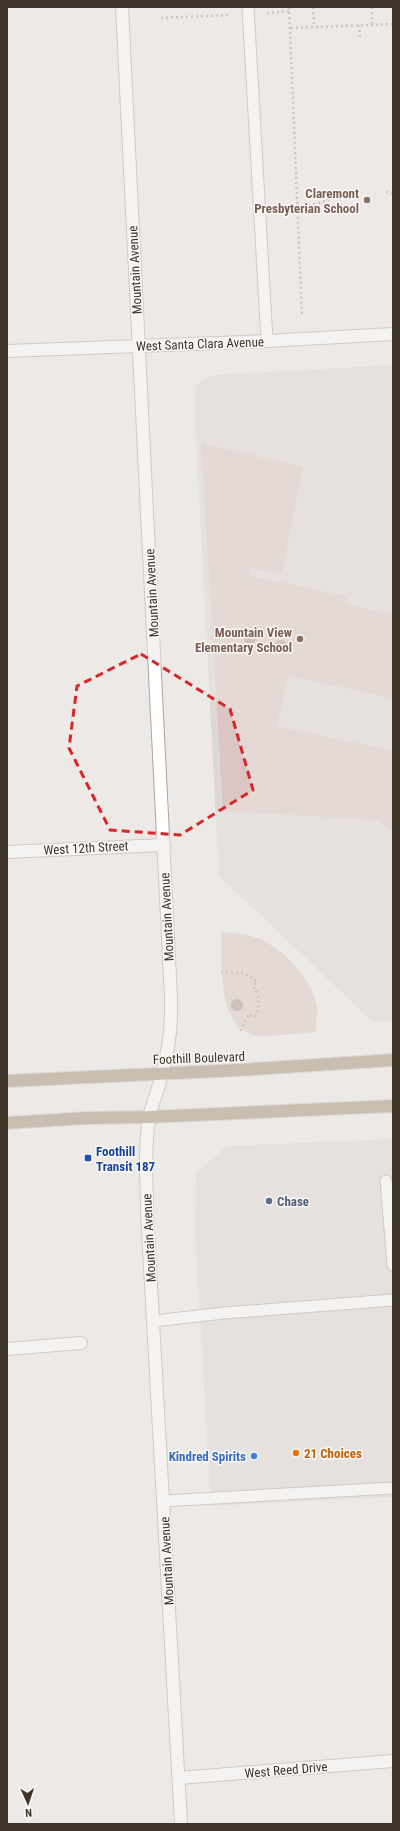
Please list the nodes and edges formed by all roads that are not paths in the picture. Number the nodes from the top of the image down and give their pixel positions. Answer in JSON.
{"nodes":[{"id":1,"x":122,"y":7,"type":"edge"},
{"id":2,"x":248,"y":10,"type":"edge"},
{"id":3,"x":393,"y":334,"type":"edge"},
{"id":4,"x":267,"y":341,"type":"junction"},
{"id":5,"x":139,"y":346,"type":"junction"},
{"id":6,"x":7,"y":351,"type":"edge"},
{"id":7,"x":164,"y":845,"type":"junction"},
{"id":8,"x":7,"y":852,"type":"edge"},
{"id":9,"x":393,"y":1060,"type":"edge"},
{"id":10,"x":162,"y":1073,"type":"junction"},
{"id":11,"x":7,"y":1081,"type":"edge"},
{"id":12,"x":393,"y":1106,"type":"edge"},
{"id":13,"x":149,"y":1118,"type":"junction"},
{"id":14,"x":7,"y":1123,"type":"edge"},
{"id":15,"x":386,"y":1181,"type":"dead end"},
{"id":16,"x":393,"y":1265,"type":"edge"},
{"id":17,"x":393,"y":1300,"type":"edge"},
{"id":18,"x":154,"y":1321,"type":"junction"},
{"id":19,"x":81,"y":1343,"type":"dead end"},
{"id":20,"x":7,"y":1349,"type":"edge"},
{"id":21,"x":393,"y":1488,"type":"edge"},
{"id":22,"x":164,"y":1501,"type":"junction"},
{"id":23,"x":393,"y":1761,"type":"edge"},
{"id":24,"x":179,"y":1778,"type":"junction"},
{"id":25,"x":181,"y":1824,"type":"edge"}],
"edges":[{"from":1,"to":5,"type":"main road","name":"Mountain Avenue"},
{"from":2,"to":4,"type":"lane"},
{"from":3,"to":4,"type":"main road","name":"West Santa Clara Avenue"},
{"from":4,"to":5,"type":"main road","name":"West Santa Clara Avenue"},
{"from":5,"to":6,"type":"main road","name":"West Santa Clara Avenue"},
{"from":5,"to":7,"type":"main road","name":"Mountain Avenue"},
{"from":7,"to":8,"type":"main road","name":"West 12th Street"},
{"from":7,"to":10,"type":"main road","name":"Mountain Avenue"},
{"from":9,"to":10,"type":"main road","name":"Foothill Boulevard"},
{"from":10,"to":11,"type":"main road","name":"Foothill Boulevard"},
{"from":10,"to":13,"type":"main road","name":"Mountain Avenue"},
{"from":12,"to":13,"type":"main road"},
{"from":13,"to":14,"type":"main road"},
{"from":13,"to":18,"type":"main road","name":"Mountain Avenue"},
{"from":15,"to":16,"type":"lane"},
{"from":17,"to":18,"type":"lane"},
{"from":18,"to":22,"type":"main road","name":"Mountain Avenue"},
{"from":19,"to":20,"type":"main road"},
{"from":21,"to":22,"type":"lane"},
{"from":22,"to":24,"type":"main road","name":"Mountain Avenue"},
{"from":23,"to":24,"type":"main road","name":"West Reed Drive"},
{"from":24,"to":25,"type":"main road","name":"Mountain Avenue"}]}
